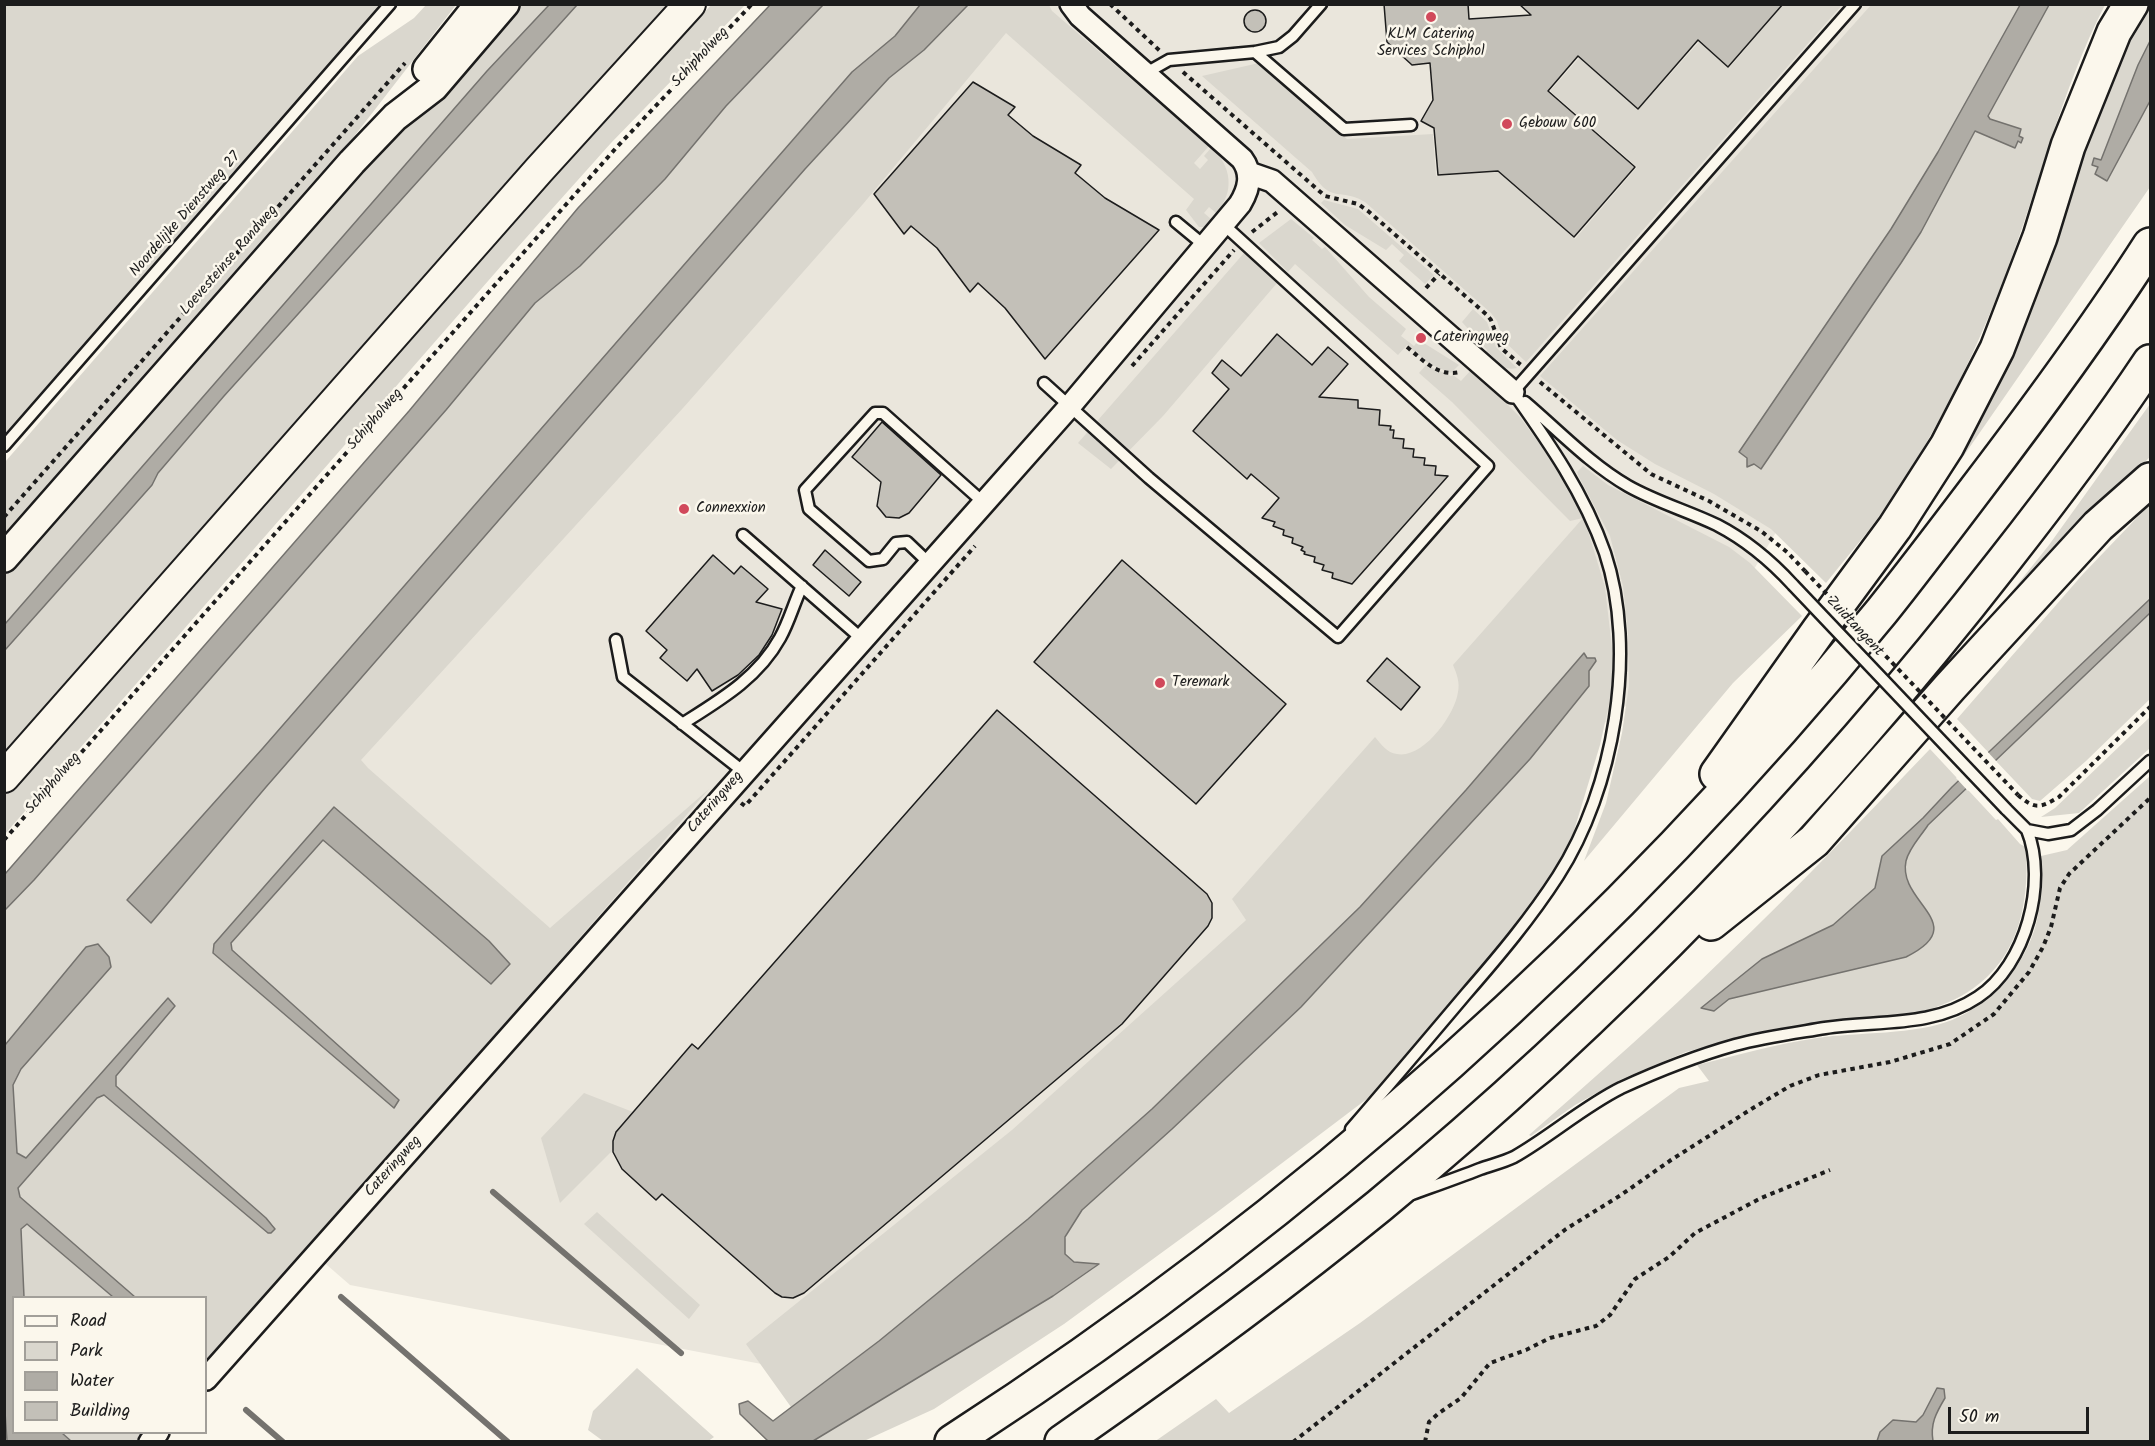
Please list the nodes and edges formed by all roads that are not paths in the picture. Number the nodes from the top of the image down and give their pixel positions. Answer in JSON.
{"nodes":[{"id":1,"x":390,"y":4,"type":"edge"},
{"id":2,"x":479,"y":4,"type":"edge"},
{"id":3,"x":505,"y":4,"type":"edge"},
{"id":4,"x":690,"y":4,"type":"edge"},
{"id":5,"x":1071,"y":4,"type":"edge"},
{"id":6,"x":1321,"y":4,"type":"edge"},
{"id":7,"x":1855,"y":4,"type":"edge"},
{"id":8,"x":2131,"y":4,"type":"edge"},
{"id":9,"x":1255,"y":52,"type":"junction"},
{"id":10,"x":1146,"y":73,"type":"junction"},
{"id":11,"x":395,"y":117,"type":"junction"},
{"id":12,"x":1412,"y":124,"type":"dead end"},
{"id":13,"x":1249,"y":173,"type":"junction"},
{"id":14,"x":1176,"y":222,"type":"dead end"},
{"id":15,"x":1222,"y":224,"type":"junction"},
{"id":16,"x":2151,"y":245,"type":"edge"},
{"id":17,"x":1205,"y":246,"type":"junction"},
{"id":18,"x":2151,"y":363,"type":"edge"},
{"id":19,"x":1044,"y":383,"type":"dead end"},
{"id":20,"x":1513,"y":392,"type":"junction"},
{"id":21,"x":1070,"y":406,"type":"junction"},
{"id":22,"x":4,"y":446,"type":"edge"},
{"id":23,"x":2151,"y":480,"type":"edge"},
{"id":24,"x":984,"y":503,"type":"junction"},
{"id":25,"x":743,"y":535,"type":"dead end"},
{"id":26,"x":4,"y":558,"type":"edge"},
{"id":27,"x":929,"y":563,"type":"junction"},
{"id":28,"x":802,"y":586,"type":"junction"},
{"id":29,"x":862,"y":639,"type":"junction"},
{"id":30,"x":616,"y":640,"type":"dead end"},
{"id":31,"x":682,"y":724,"type":"junction"},
{"id":32,"x":2151,"y":761,"type":"edge"},
{"id":33,"x":744,"y":772,"type":"junction"},
{"id":34,"x":4,"y":777,"type":"edge"},
{"id":35,"x":2027,"y":830,"type":"junction"},
{"id":36,"x":1648,"y":871,"type":"junction"},
{"id":37,"x":1587,"y":1022,"type":"junction"},
{"id":38,"x":1296,"y":1193,"type":"junction"},
{"id":39,"x":1378,"y":1206,"type":"junction"},
{"id":40,"x":207,"y":1378,"type":"edge"},
{"id":41,"x":952,"y":1442,"type":"edge"},
{"id":42,"x":1062,"y":1442,"type":"edge"}],
"edges":[{"from":1,"to":22,"type":"lane","name":"Noordelijke Dienstweg 27"},
{"from":2,"to":11,"type":"street","name":"Loevesteinse Randweg"},
{"from":3,"to":11,"type":"street","name":"Loevesteinse Randweg"},
{"from":4,"to":34,"type":"main road"},
{"from":5,"to":10,"type":"street"},
{"from":6,"to":9,"type":"lane"},
{"from":7,"to":20,"type":"lane"},
{"from":8,"to":36,"type":"highway"},
{"from":9,"to":10,"type":"lane"},
{"from":9,"to":12,"type":"lane"},
{"from":10,"to":13,"type":"street"},
{"from":11,"to":26,"type":"street","name":"Loevesteinse Randweg"},
{"from":13,"to":15,"type":"street","name":"Cateringweg"},
{"from":13,"to":20,"type":"street"},
{"from":14,"to":17,"type":"lane"},
{"from":15,"to":17,"type":"street","name":"Cateringweg"},
{"from":15,"to":21,"type":"lane"},
{"from":16,"to":36,"type":"highway"},
{"from":17,"to":21,"type":"street","name":"Cateringweg"},
{"from":18,"to":37,"type":"highway"},
{"from":19,"to":21,"type":"lane"},
{"from":20,"to":35,"type":"lane","name":"Zuidtangent","bridge":true},
{"from":20,"to":38,"type":"lane"},
{"from":21,"to":24,"type":"street","name":"Cateringweg"},
{"from":23,"to":37,"type":"highway"},
{"from":24,"to":27,"type":"street","name":"Cateringweg"},
{"from":24,"to":27,"type":"lane"},
{"from":25,"to":28,"type":"lane"},
{"from":27,"to":29,"type":"street","name":"Cateringweg"},
{"from":28,"to":29,"type":"lane"},
{"from":28,"to":31,"type":"lane"},
{"from":29,"to":33,"type":"street","name":"Cateringweg"},
{"from":30,"to":31,"type":"lane"},
{"from":31,"to":33,"type":"lane"},
{"from":32,"to":35,"type":"lane"},
{"from":33,"to":40,"type":"street","name":"Cateringweg"},
{"from":35,"to":39,"type":"lane"},
{"from":36,"to":38,"type":"highway"},
{"from":37,"to":39,"type":"highway"},
{"from":38,"to":41,"type":"highway"},
{"from":39,"to":42,"type":"highway"}]}
